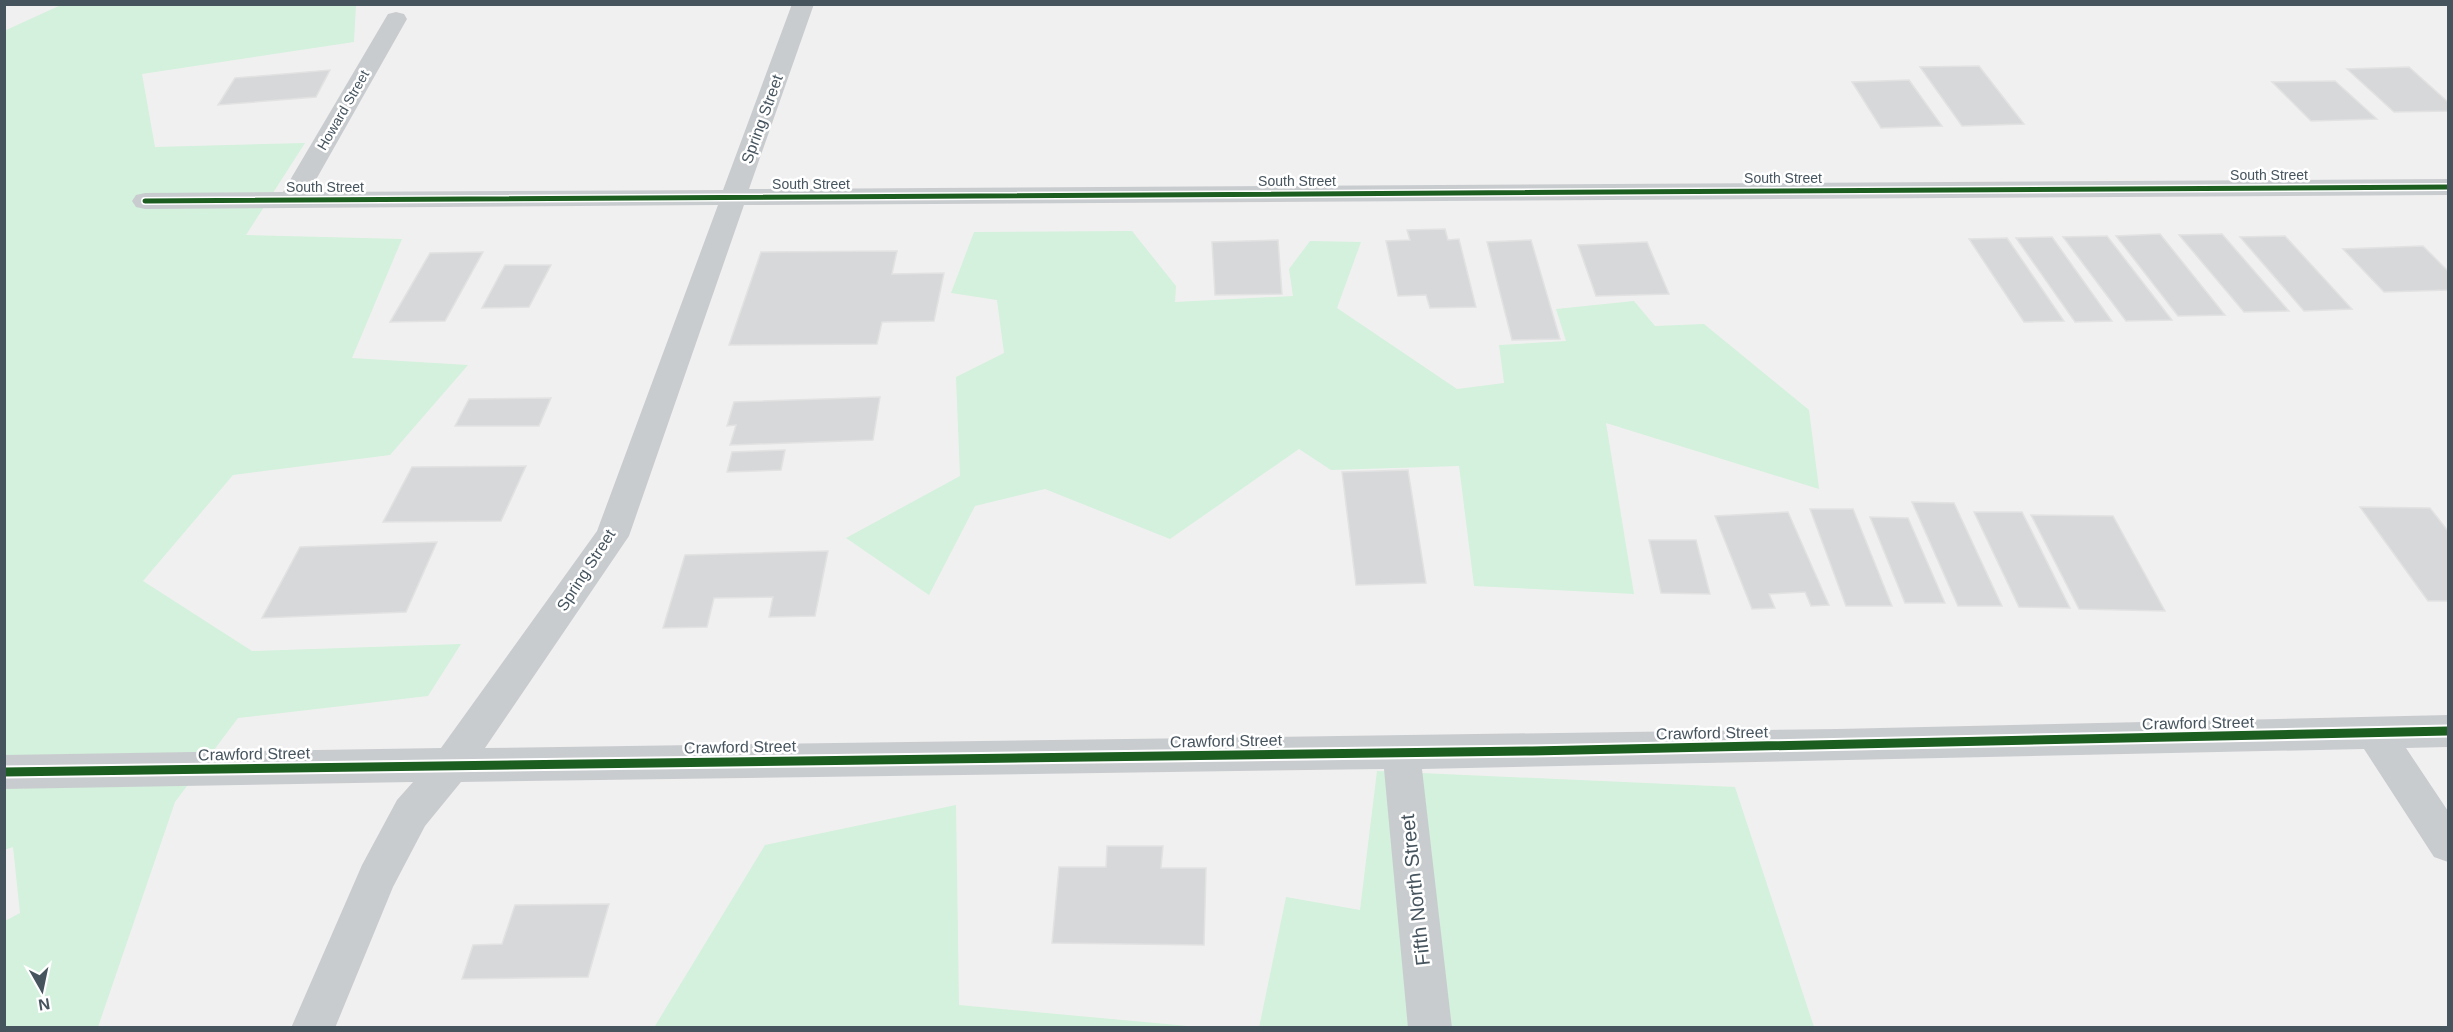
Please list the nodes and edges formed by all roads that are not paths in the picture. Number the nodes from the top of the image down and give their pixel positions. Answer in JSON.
{"nodes":[{"id":1,"x":803,"y":4,"type":"edge"},
{"id":2,"x":396,"y":18,"type":"dead end"},
{"id":3,"x":2448,"y":187,"type":"edge"},
{"id":4,"x":735,"y":198,"type":"junction"},
{"id":5,"x":145,"y":201,"type":"dead end"},
{"id":6,"x":291,"y":201,"type":"junction"},
{"id":7,"x":2448,"y":731,"type":"edge"},
{"id":8,"x":2374,"y":733,"type":"junction"},
{"id":9,"x":1401,"y":753,"type":"junction"},
{"id":10,"x":453,"y":764,"type":"junction"},
{"id":11,"x":4,"y":772,"type":"edge"},
{"id":12,"x":2448,"y":844,"type":"edge"},
{"id":13,"x":313,"y":1028,"type":"edge"},
{"id":14,"x":1430,"y":1028,"type":"edge"}],
"edges":[{"from":1,"to":4,"type":"street","name":"Spring Street"},
{"from":2,"to":6,"type":"street","name":"Howard Street"},
{"from":3,"to":4,"type":"street","name":"South Street"},
{"from":4,"to":6,"type":"street","name":"South Street"},
{"from":4,"to":10,"type":"street","name":"Spring Street"},
{"from":5,"to":6,"type":"street","name":"South Street"},
{"from":7,"to":8,"type":"street","name":"Crawford Street"},
{"from":8,"to":9,"type":"street","name":"Crawford Street"},
{"from":8,"to":12,"type":"street"},
{"from":9,"to":10,"type":"street","name":"Crawford Street"},
{"from":9,"to":14,"type":"street","name":"Fifth North Street"},
{"from":10,"to":11,"type":"street","name":"Crawford Street"},
{"from":10,"to":13,"type":"street","name":"Spring Street"}]}
